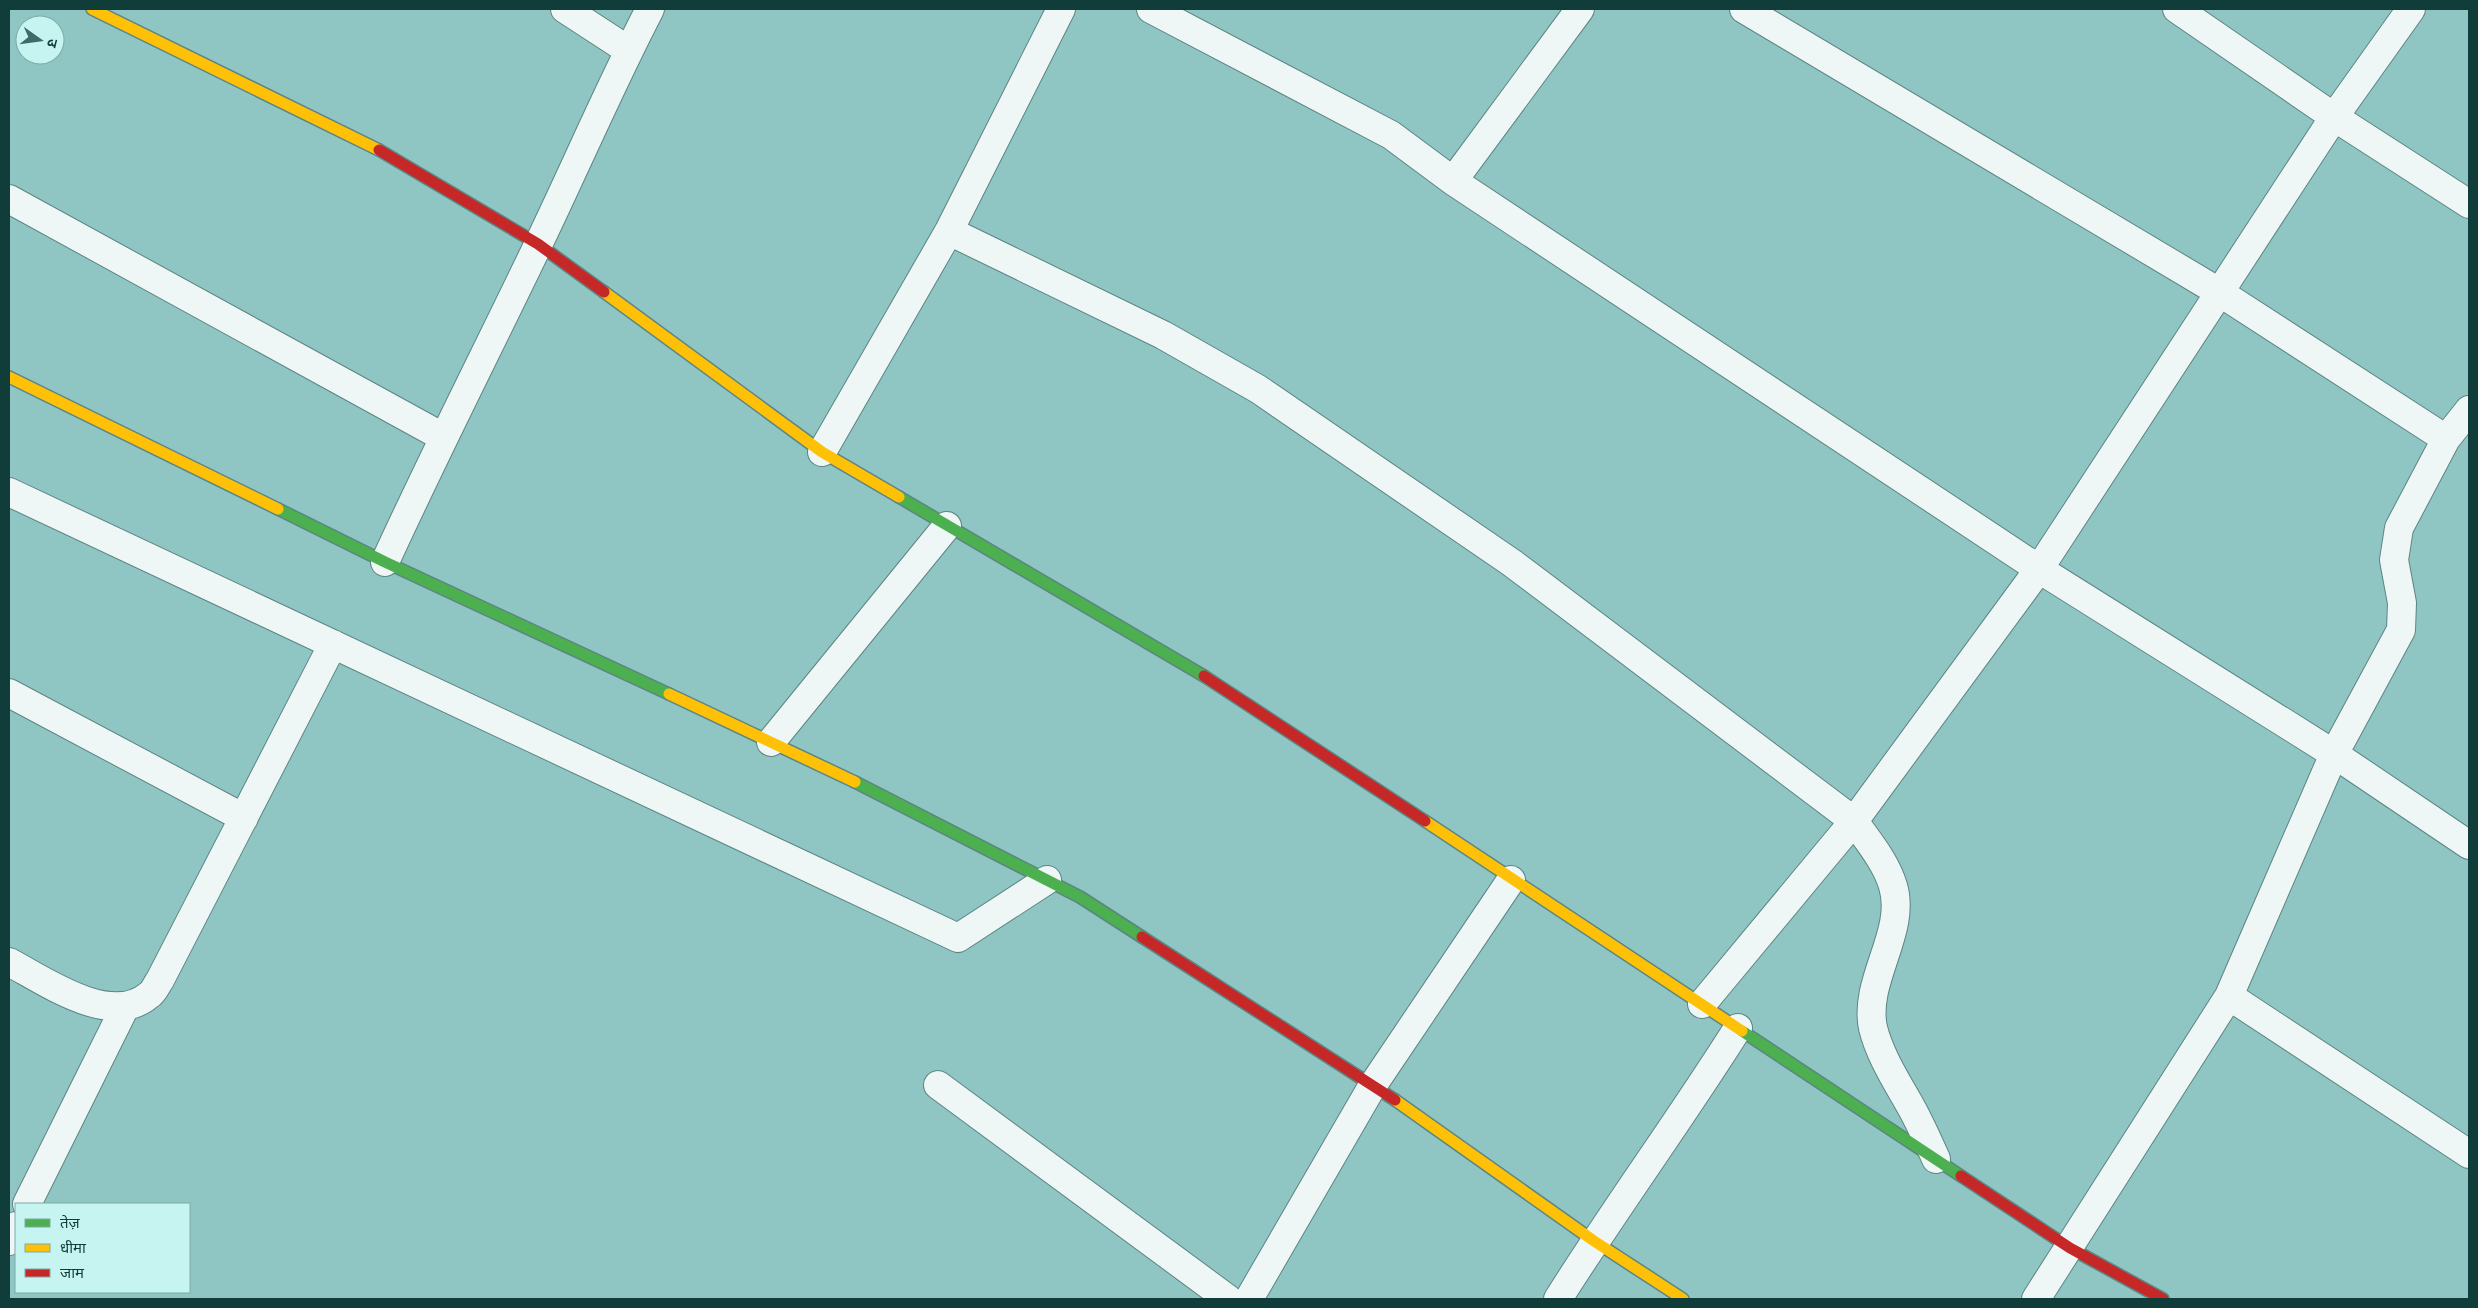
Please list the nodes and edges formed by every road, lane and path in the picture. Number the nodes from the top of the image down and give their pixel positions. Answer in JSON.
{"nodes":[{"id":1,"x":92,"y":9,"type":"edge"},
{"id":2,"x":565,"y":9,"type":"edge"},
{"id":3,"x":650,"y":9,"type":"edge"},
{"id":4,"x":1061,"y":9,"type":"edge"},
{"id":5,"x":1151,"y":9,"type":"edge"},
{"id":6,"x":1580,"y":9,"type":"edge"},
{"id":7,"x":1744,"y":9,"type":"edge"},
{"id":8,"x":2177,"y":9,"type":"edge"},
{"id":9,"x":2411,"y":9,"type":"edge"},
{"id":10,"x":628,"y":50,"type":"junction"},
{"id":11,"x":2334,"y":117,"type":"junction"},
{"id":12,"x":1453,"y":181,"type":"junction"},
{"id":13,"x":9,"y":199,"type":"edge"},
{"id":14,"x":2469,"y":204,"type":"edge"},
{"id":15,"x":949,"y":231,"type":"junction"},
{"id":16,"x":538,"y":244,"type":"junction"},
{"id":17,"x":2219,"y":292,"type":"junction"},
{"id":18,"x":9,"y":377,"type":"edge"},
{"id":19,"x":2469,"y":410,"type":"edge"},
{"id":20,"x":442,"y":437,"type":"junction"},
{"id":21,"x":2446,"y":439,"type":"junction"},
{"id":22,"x":822,"y":452,"type":"junction"},
{"id":23,"x":9,"y":492,"type":"edge"},
{"id":24,"x":947,"y":526,"type":"junction"},
{"id":25,"x":385,"y":562,"type":"junction"},
{"id":26,"x":2038,"y":569,"type":"junction"},
{"id":27,"x":333,"y":644,"type":"junction"},
{"id":28,"x":9,"y":693,"type":"edge"},
{"id":29,"x":772,"y":742,"type":"junction"},
{"id":30,"x":2334,"y":754,"type":"junction"},
{"id":31,"x":244,"y":818,"type":"junction"},
{"id":32,"x":1854,"y":821,"type":"junction"},
{"id":33,"x":2469,"y":845,"type":"edge"},
{"id":34,"x":1046,"y":880,"type":"junction"},
{"id":35,"x":1511,"y":880,"type":"junction"},
{"id":36,"x":9,"y":962,"type":"edge"},
{"id":37,"x":2229,"y":996,"type":"junction"},
{"id":38,"x":1702,"y":1004,"type":"junction"},
{"id":39,"x":126,"y":1007,"type":"junction"},
{"id":40,"x":1738,"y":1028,"type":"junction"},
{"id":41,"x":938,"y":1085,"type":"dead end"},
{"id":42,"x":1373,"y":1085,"type":"junction"},
{"id":43,"x":2469,"y":1154,"type":"edge"},
{"id":44,"x":1936,"y":1158,"type":"junction"},
{"id":45,"x":28,"y":1203,"type":"edge"},
{"id":46,"x":1594,"y":1241,"type":"junction"},
{"id":47,"x":2070,"y":1248,"type":"junction"},
{"id":48,"x":1228,"y":1299,"type":"edge"},
{"id":49,"x":1249,"y":1299,"type":"edge"},
{"id":50,"x":1558,"y":1299,"type":"edge"},
{"id":51,"x":1683,"y":1299,"type":"edge"},
{"id":52,"x":2036,"y":1299,"type":"edge"},
{"id":53,"x":2163,"y":1299,"type":"edge"}],
"edges":[{"from":1,"to":16,"type":"street"},
{"from":2,"to":10,"type":"street"},
{"from":3,"to":10,"type":"street"},
{"from":4,"to":15,"type":"street"},
{"from":5,"to":12,"type":"street"},
{"from":6,"to":12,"type":"street"},
{"from":7,"to":17,"type":"street"},
{"from":8,"to":11,"type":"street"},
{"from":9,"to":11,"type":"street"},
{"from":10,"to":16,"type":"street"},
{"from":11,"to":14,"type":"street"},
{"from":11,"to":17,"type":"street"},
{"from":12,"to":26,"type":"street"},
{"from":13,"to":20,"type":"street"},
{"from":15,"to":22,"type":"street"},
{"from":15,"to":32,"type":"street"},
{"from":16,"to":20,"type":"street"},
{"from":16,"to":22,"type":"street"},
{"from":17,"to":21,"type":"street"},
{"from":17,"to":26,"type":"street"},
{"from":18,"to":25,"type":"street"},
{"from":19,"to":21,"type":"street"},
{"from":20,"to":25,"type":"street"},
{"from":21,"to":30,"type":"street"},
{"from":22,"to":24,"type":"street"},
{"from":23,"to":27,"type":"street"},
{"from":24,"to":29,"type":"street"},
{"from":24,"to":35,"type":"street"},
{"from":25,"to":29,"type":"street"},
{"from":26,"to":30,"type":"street"},
{"from":26,"to":32,"type":"street"},
{"from":27,"to":31,"type":"street"},
{"from":27,"to":34,"type":"street"},
{"from":28,"to":31,"type":"street"},
{"from":29,"to":34,"type":"street"},
{"from":30,"to":33,"type":"street"},
{"from":30,"to":37,"type":"street"},
{"from":31,"to":39,"type":"street"},
{"from":32,"to":38,"type":"street"},
{"from":32,"to":44,"type":"street"},
{"from":34,"to":42,"type":"street"},
{"from":35,"to":38,"type":"street"},
{"from":35,"to":42,"type":"street"},
{"from":36,"to":39,"type":"street"},
{"from":37,"to":43,"type":"street"},
{"from":37,"to":47,"type":"street"},
{"from":38,"to":40,"type":"street"},
{"from":39,"to":45,"type":"street"},
{"from":40,"to":44,"type":"street"},
{"from":40,"to":46,"type":"street"},
{"from":41,"to":48,"type":"street"},
{"from":42,"to":46,"type":"street"},
{"from":42,"to":49,"type":"street"},
{"from":44,"to":47,"type":"street"},
{"from":46,"to":50,"type":"street"},
{"from":46,"to":51,"type":"street"},
{"from":47,"to":52,"type":"street"},
{"from":47,"to":53,"type":"street"}]}
